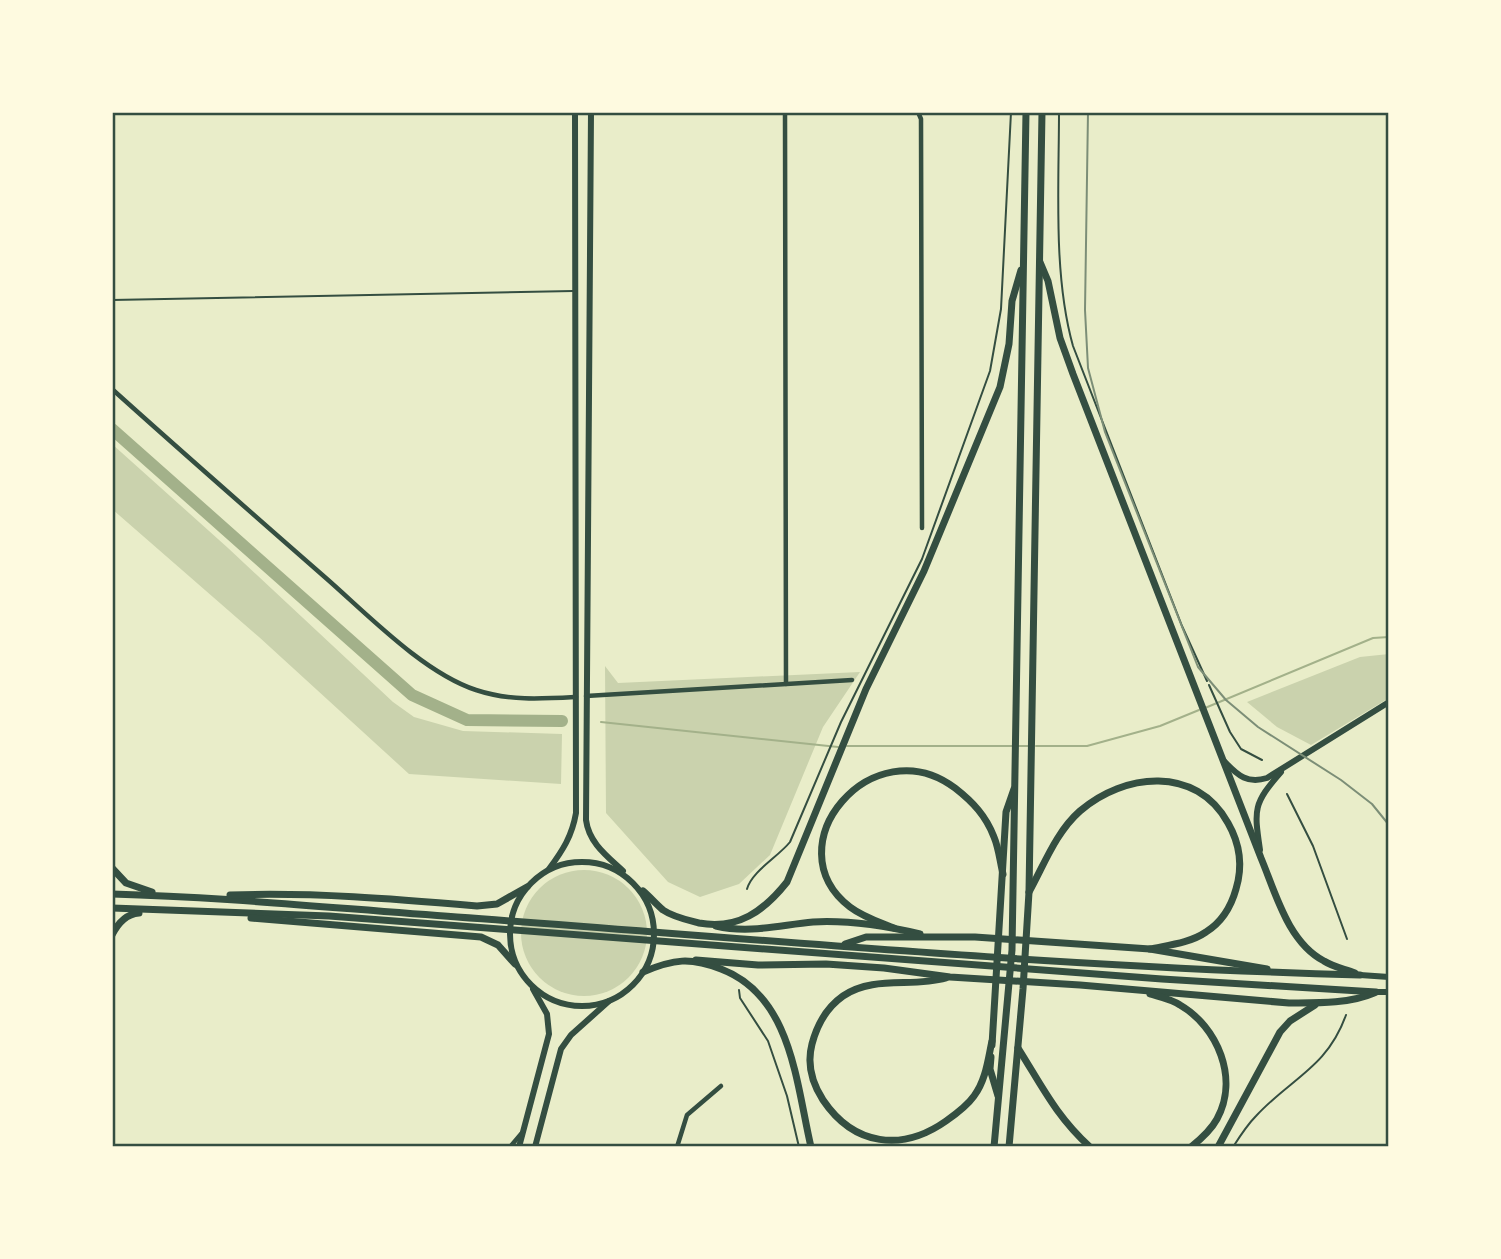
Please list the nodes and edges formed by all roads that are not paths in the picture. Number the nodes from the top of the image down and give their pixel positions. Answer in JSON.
{"nodes":[{"id":1,"x":575,"y":112,"type":"edge"},
{"id":2,"x":591,"y":112,"type":"edge"},
{"id":3,"x":785,"y":112,"type":"edge"},
{"id":4,"x":918,"y":112,"type":"edge"},
{"id":5,"x":1012,"y":112,"type":"edge"},
{"id":6,"x":1026,"y":112,"type":"edge"},
{"id":7,"x":1042,"y":112,"type":"edge"},
{"id":8,"x":1059,"y":112,"type":"edge"},
{"id":9,"x":1024,"y":259,"type":"junction"},
{"id":10,"x":1040,"y":262,"type":"junction"},
{"id":11,"x":574,"y":291,"type":"junction"},
{"id":12,"x":112,"y":300,"type":"edge"},
{"id":13,"x":112,"y":389,"type":"edge"},
{"id":14,"x":112,"y":483,"type":"edge"},
{"id":15,"x":112,"y":502,"type":"edge"},
{"id":16,"x":922,"y":528,"type":"dead end"},
{"id":17,"x":852,"y":680,"type":"dead end"},
{"id":18,"x":1207,"y":681,"type":"road end"},
{"id":19,"x":786,"y":684,"type":"junction"},
{"id":20,"x":586,"y":696,"type":"junction"},
{"id":21,"x":576,"y":697,"type":"junction"},
{"id":22,"x":1389,"y":702,"type":"edge"},
{"id":23,"x":1224,"y":760,"type":"junction"},
{"id":24,"x":1285,"y":768,"type":"junction"},
{"id":25,"x":1017,"y":781,"type":"junction"},
{"id":26,"x":1261,"y":858,"type":"junction"},
{"id":27,"x":112,"y":867,"type":"edge"},
{"id":28,"x":549,"y":869,"type":"junction"},
{"id":29,"x":623,"y":871,"type":"junction"},
{"id":30,"x":1003,"y":874,"type":"junction"},
{"id":31,"x":527,"y":887,"type":"junction"},
{"id":32,"x":747,"y":889,"type":"dead end"},
{"id":33,"x":643,"y":891,"type":"junction"},
{"id":34,"x":1029,"y":892,"type":"junction"},
{"id":35,"x":112,"y":894,"type":"edge"},
{"id":36,"x":164,"y":896,"type":"junction"},
{"id":37,"x":201,"y":897,"type":"junction"},
{"id":38,"x":112,"y":908,"type":"edge"},
{"id":39,"x":156,"y":910,"type":"junction"},
{"id":40,"x":208,"y":912,"type":"junction"},
{"id":41,"x":329,"y":912,"type":"junction"},
{"id":42,"x":716,"y":926,"type":"junction"},
{"id":43,"x":894,"y":928,"type":"junction"},
{"id":44,"x":112,"y":935,"type":"edge"},
{"id":45,"x":934,"y":937,"type":"junction"},
{"id":46,"x":843,"y":945,"type":"junction"},
{"id":47,"x":1150,"y":949,"type":"junction"},
{"id":48,"x":793,"y":951,"type":"junction"},
{"id":49,"x":696,"y":960,"type":"junction"},
{"id":50,"x":515,"y":964,"type":"junction"},
{"id":51,"x":826,"y":964,"type":"junction"},
{"id":52,"x":643,"y":972,"type":"junction"},
{"id":53,"x":1282,"y":973,"type":"junction"},
{"id":54,"x":1360,"y":975,"type":"junction"},
{"id":55,"x":950,"y":976,"type":"junction"},
{"id":56,"x":1389,"y":977,"type":"edge"},
{"id":57,"x":531,"y":986,"type":"junction"},
{"id":58,"x":739,"y":990,"type":"dead end"},
{"id":59,"x":1135,"y":990,"type":"junction"},
{"id":60,"x":1376,"y":992,"type":"junction"},
{"id":61,"x":1389,"y":992,"type":"edge"},
{"id":62,"x":611,"y":1000,"type":"junction"},
{"id":63,"x":1319,"y":1003,"type":"junction"},
{"id":64,"x":992,"y":1041,"type":"junction"},
{"id":65,"x":1018,"y":1048,"type":"junction"},
{"id":66,"x":720,"y":1086,"type":"dead end"},
{"id":67,"x":999,"y":1100,"type":"junction"},
{"id":68,"x":524,"y":1129,"type":"junction"},
{"id":69,"x":510,"y":1147,"type":"edge"},
{"id":70,"x":519,"y":1147,"type":"edge"},
{"id":71,"x":535,"y":1147,"type":"edge"},
{"id":72,"x":677,"y":1147,"type":"edge"},
{"id":73,"x":799,"y":1147,"type":"edge"},
{"id":74,"x":811,"y":1147,"type":"edge"},
{"id":75,"x":994,"y":1147,"type":"edge"},
{"id":76,"x":1009,"y":1147,"type":"edge"},
{"id":77,"x":1090,"y":1147,"type":"edge"},
{"id":78,"x":1191,"y":1147,"type":"edge"},
{"id":79,"x":1218,"y":1147,"type":"edge"}],
"edges":[{"from":1,"to":11,"type":"main road"},
{"from":2,"to":20,"type":"main road"},
{"from":3,"to":19,"type":"street"},
{"from":4,"to":16,"type":"street"},
{"from":5,"to":32,"type":"lane"},
{"from":6,"to":9,"type":"highway"},
{"from":7,"to":10,"type":"highway"},
{"from":8,"to":18,"type":"lane"},
{"from":9,"to":25,"type":"highway"},
{"from":9,"to":42,"type":"highway"},
{"from":10,"to":23,"type":"highway"},
{"from":10,"to":34,"type":"highway"},
{"from":11,"to":12,"type":"lane"},
{"from":11,"to":21,"type":"main road"},
{"from":13,"to":21,"type":"street"},
{"from":14,"to":15,"type":"lane"},
{"from":17,"to":19,"type":"street"},
{"from":19,"to":20,"type":"street"},
{"from":20,"to":29,"type":"main road"},
{"from":21,"to":28,"type":"main road"},
{"from":22,"to":24,"type":"main road"},
{"from":23,"to":24,"type":"main road"},
{"from":23,"to":26,"type":"highway"},
{"from":24,"to":26,"type":"main road"},
{"from":25,"to":30,"type":"highway"},
{"from":25,"to":67,"type":"highway"},
{"from":26,"to":54,"type":"highway"},
{"from":27,"to":36,"type":"highway"},
{"from":28,"to":29,"type":"main road"},
{"from":28,"to":31,"type":"main road"},
{"from":29,"to":33,"type":"main road"},
{"from":30,"to":43,"type":"highway"},
{"from":30,"to":64,"type":"highway"},
{"from":31,"to":37,"type":"highway"},
{"from":31,"to":50,"type":"main road"},
{"from":33,"to":42,"type":"highway"},
{"from":33,"to":52,"type":"main road"},
{"from":34,"to":47,"type":"highway"},
{"from":34,"to":65,"type":"highway"},
{"from":35,"to":36,"type":"highway"},
{"from":36,"to":37,"type":"highway"},
{"from":37,"to":41,"type":"highway"},
{"from":38,"to":39,"type":"highway"},
{"from":39,"to":40,"type":"highway"},
{"from":39,"to":44,"type":"highway"},
{"from":40,"to":41,"type":"highway"},
{"from":40,"to":50,"type":"highway"},
{"from":41,"to":46,"type":"highway"},
{"from":41,"to":48,"type":"highway"},
{"from":42,"to":43,"type":"highway"},
{"from":43,"to":45,"type":"highway"},
{"from":45,"to":46,"type":"highway"},
{"from":45,"to":47,"type":"highway"},
{"from":46,"to":53,"type":"highway"},
{"from":47,"to":53,"type":"highway"},
{"from":48,"to":51,"type":"highway"},
{"from":48,"to":60,"type":"highway"},
{"from":49,"to":51,"type":"highway"},
{"from":49,"to":52,"type":"highway"},
{"from":49,"to":74,"type":"highway"},
{"from":50,"to":57,"type":"main road"},
{"from":51,"to":55,"type":"highway"},
{"from":52,"to":62,"type":"main road"},
{"from":53,"to":54,"type":"highway"},
{"from":54,"to":56,"type":"main road"},
{"from":55,"to":59,"type":"highway"},
{"from":55,"to":64,"type":"highway"},
{"from":57,"to":62,"type":"main road"},
{"from":57,"to":68,"type":"main road"},
{"from":58,"to":73,"type":"lane"},
{"from":59,"to":63,"type":"highway"},
{"from":59,"to":78,"type":"highway"},
{"from":60,"to":61,"type":"main road"},
{"from":60,"to":63,"type":"highway"},
{"from":62,"to":71,"type":"main road"},
{"from":63,"to":79,"type":"highway"},
{"from":64,"to":67,"type":"highway"},
{"from":65,"to":76,"type":"highway"},
{"from":65,"to":77,"type":"highway"},
{"from":66,"to":72,"type":"street"},
{"from":67,"to":75,"type":"highway"},
{"from":68,"to":69,"type":"street"},
{"from":68,"to":70,"type":"main road"}]}
